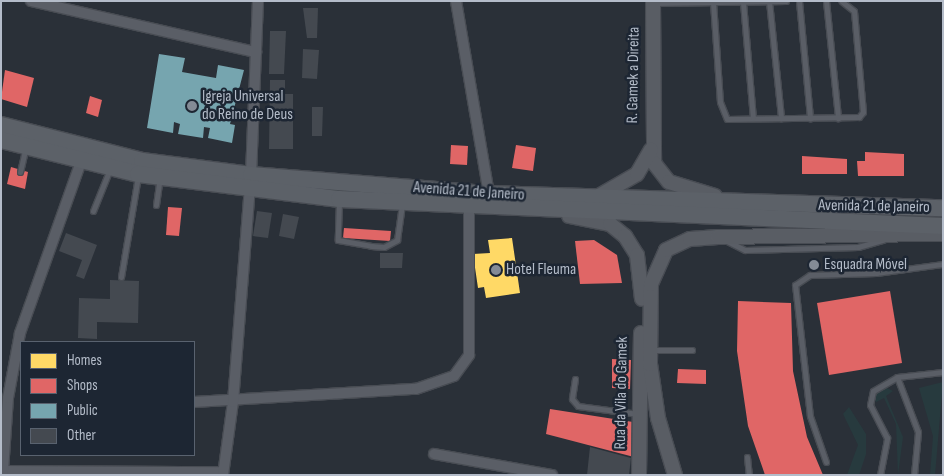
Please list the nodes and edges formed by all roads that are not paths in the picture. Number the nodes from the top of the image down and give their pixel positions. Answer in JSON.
{"nodes":[{"id":1,"x":31,"y":1,"type":"edge"},
{"id":2,"x":258,"y":1,"type":"edge"},
{"id":3,"x":456,"y":1,"type":"edge"},
{"id":4,"x":769,"y":1,"type":"edge"},
{"id":5,"x":786,"y":1,"type":"edge"},
{"id":6,"x":799,"y":1,"type":"edge"},
{"id":7,"x":826,"y":1,"type":"edge"},
{"id":8,"x":840,"y":1,"type":"edge"},
{"id":9,"x":653,"y":2,"type":"edge"},
{"id":10,"x":713,"y":2,"type":"edge"},
{"id":11,"x":743,"y":2,"type":"edge"},
{"id":12,"x":256,"y":52,"type":"junction"},
{"id":13,"x":752,"y":118,"type":"junction"},
{"id":14,"x":781,"y":118,"type":"junction"},
{"id":15,"x":810,"y":118,"type":"junction"},
{"id":16,"x":838,"y":118,"type":"junction"},
{"id":17,"x":1,"y":125,"type":"edge"},
{"id":18,"x":4,"y":144,"type":"edge"},
{"id":19,"x":26,"y":147,"type":"junction"},
{"id":20,"x":651,"y":150,"type":"junction"},
{"id":21,"x":82,"y":162,"type":"junction"},
{"id":22,"x":111,"y":168,"type":"junction"},
{"id":23,"x":20,"y":172,"type":"dead end"},
{"id":24,"x":138,"y":174,"type":"junction"},
{"id":25,"x":161,"y":178,"type":"junction"},
{"id":26,"x":251,"y":182,"type":"junction"},
{"id":27,"x":489,"y":194,"type":"junction"},
{"id":28,"x":595,"y":198,"type":"junction"},
{"id":29,"x":339,"y":199,"type":"junction"},
{"id":30,"x":402,"y":203,"type":"junction"},
{"id":31,"x":758,"y":204,"type":"junction"},
{"id":32,"x":156,"y":205,"type":"dead end"},
{"id":33,"x":469,"y":208,"type":"junction"},
{"id":34,"x":943,"y":208,"type":"edge"},
{"id":35,"x":530,"y":210,"type":"junction"},
{"id":36,"x":93,"y":211,"type":"dead end"},
{"id":37,"x":943,"y":226,"type":"edge"},
{"id":38,"x":943,"y":234,"type":"edge"},
{"id":39,"x":943,"y":264,"type":"edge"},
{"id":40,"x":121,"y":277,"type":"dead end"},
{"id":41,"x":650,"y":350,"type":"junction"},
{"id":42,"x":692,"y":350,"type":"dead end"},
{"id":43,"x":943,"y":372,"type":"edge"},
{"id":44,"x":897,"y":377,"type":"junction"},
{"id":45,"x":575,"y":379,"type":"dead end"},
{"id":46,"x":195,"y":402,"type":"edge"},
{"id":47,"x":233,"y":402,"type":"junction"},
{"id":48,"x":638,"y":414,"type":"junction"},
{"id":49,"x":434,"y":454,"type":"dead end"},
{"id":50,"x":747,"y":457,"type":"dead end"},
{"id":51,"x":826,"y":462,"type":"dead end"},
{"id":52,"x":2,"y":471,"type":"edge"},
{"id":53,"x":222,"y":473,"type":"edge"},
{"id":54,"x":552,"y":475,"type":"edge"},
{"id":55,"x":639,"y":475,"type":"edge"},
{"id":56,"x":675,"y":475,"type":"edge"},
{"id":57,"x":749,"y":475,"type":"edge"},
{"id":58,"x":880,"y":475,"type":"edge"},
{"id":59,"x":914,"y":475,"type":"edge"}],
"edges":[{"from":1,"to":12,"type":"street"},
{"from":2,"to":12,"type":"street"},
{"from":3,"to":27,"type":"street"},
{"from":4,"to":5,"type":"lane"},
{"from":4,"to":11,"type":"lane"},
{"from":4,"to":14,"type":"lane"},
{"from":6,"to":15,"type":"lane"},
{"from":7,"to":16,"type":"lane"},
{"from":8,"to":16,"type":"lane"},
{"from":9,"to":10,"type":"lane"},
{"from":9,"to":20,"type":"main road","name":"R. Gamek a Direita"},
{"from":10,"to":11,"type":"lane"},
{"from":10,"to":13,"type":"lane"},
{"from":11,"to":13,"type":"lane"},
{"from":12,"to":26,"type":"street"},
{"from":13,"to":14,"type":"lane"},
{"from":14,"to":15,"type":"lane"},
{"from":15,"to":16,"type":"lane"},
{"from":17,"to":26,"type":"main road","name":"Avenida 21 de Janeiro"},
{"from":18,"to":19,"type":"main road","name":"Avenida 21 de Janeiro"},
{"from":19,"to":21,"type":"main road","name":"Avenida 21 de Janeiro"},
{"from":19,"to":23,"type":"lane"},
{"from":20,"to":28,"type":"main road"},
{"from":20,"to":31,"type":"main road"},
{"from":21,"to":22,"type":"main road","name":"Avenida 21 de Janeiro"},
{"from":21,"to":52,"type":"street"},
{"from":22,"to":24,"type":"main road","name":"Avenida 21 de Janeiro"},
{"from":22,"to":36,"type":"lane"},
{"from":24,"to":25,"type":"main road","name":"Avenida 21 de Janeiro"},
{"from":24,"to":40,"type":"lane"},
{"from":25,"to":26,"type":"main road","name":"Avenida 21 de Janeiro"},
{"from":25,"to":32,"type":"lane"},
{"from":26,"to":27,"type":"main road","name":"Avenida 21 de Janeiro"},
{"from":26,"to":29,"type":"main road","name":"Avenida 21 de Janeiro"},
{"from":26,"to":47,"type":"street"},
{"from":27,"to":28,"type":"main road","name":"Avenida 21 de Janeiro"},
{"from":28,"to":31,"type":"main road","name":"Avenida 21 de Janeiro"},
{"from":29,"to":30,"type":"main road","name":"Avenida 21 de Janeiro"},
{"from":29,"to":30,"type":"lane"},
{"from":30,"to":33,"type":"main road","name":"Avenida 21 de Janeiro"},
{"from":31,"to":34,"type":"main road","name":"Avenida 21 de Janeiro"},
{"from":33,"to":35,"type":"main road","name":"Avenida 21 de Janeiro"},
{"from":33,"to":47,"type":"street"},
{"from":35,"to":37,"type":"main road","name":"Avenida 21 de Janeiro"},
{"from":35,"to":48,"type":"main road","name":"Rua da Vila do Gamek"},
{"from":38,"to":41,"type":"main road","name":"Rua da Vila do Gamek"},
{"from":39,"to":51,"type":"lane"},
{"from":41,"to":42,"type":"lane"},
{"from":41,"to":56,"type":"main road","name":"Rua da Vila do Gamek"},
{"from":43,"to":44,"type":"lane"},
{"from":44,"to":58,"type":"lane"},
{"from":44,"to":59,"type":"lane"},
{"from":45,"to":48,"type":"lane"},
{"from":46,"to":47,"type":"street"},
{"from":47,"to":53,"type":"street"},
{"from":48,"to":55,"type":"main road","name":"Rua da Vila do Gamek"},
{"from":49,"to":54,"type":"street"},
{"from":50,"to":57,"type":"lane"},
{"from":52,"to":53,"type":"street"}]}
